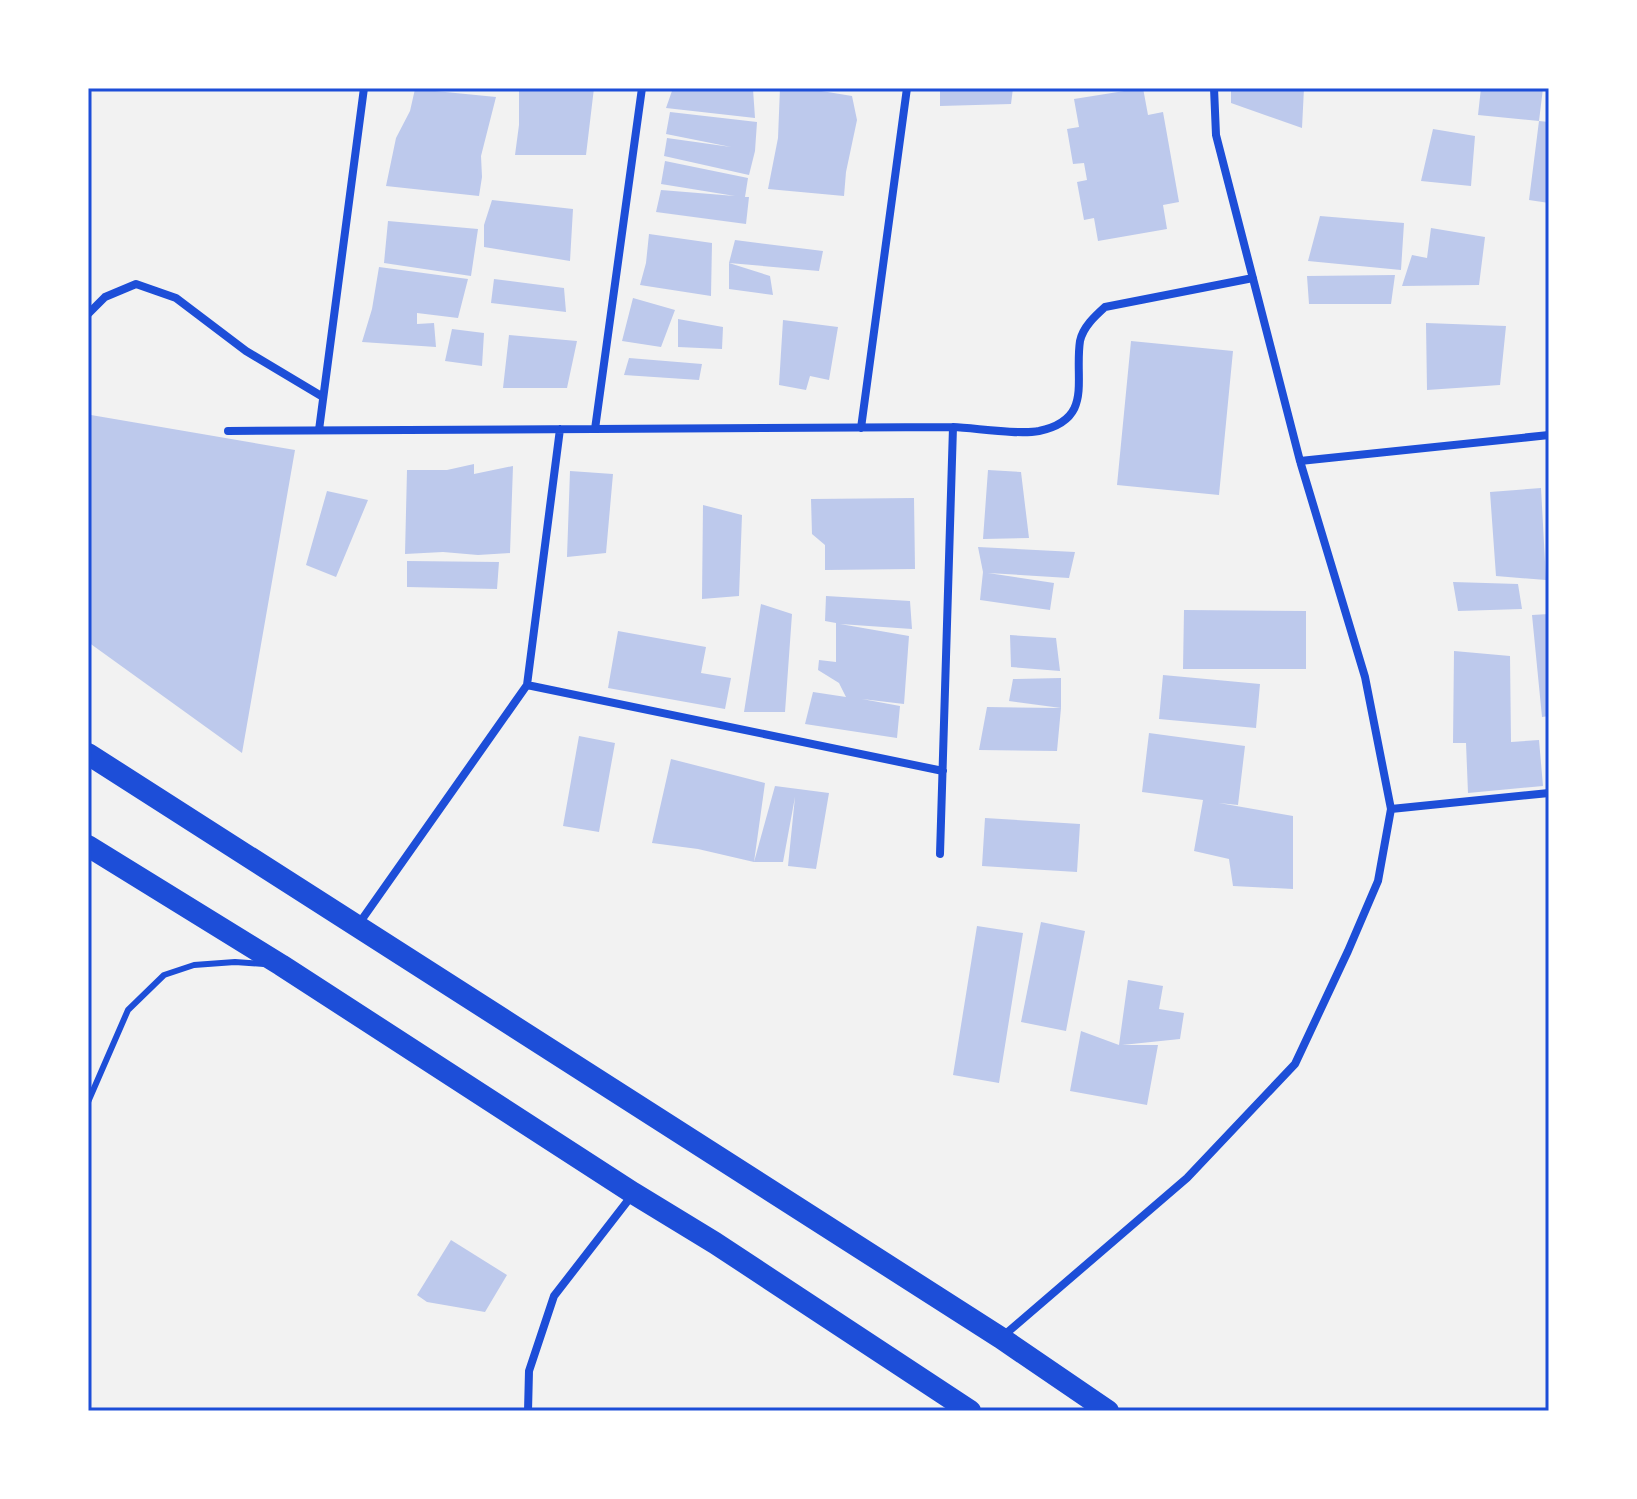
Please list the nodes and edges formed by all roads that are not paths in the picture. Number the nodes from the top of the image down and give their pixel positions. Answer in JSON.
{"nodes":[{"id":1,"x":364,"y":88,"type":"edge"},
{"id":2,"x":642,"y":88,"type":"edge"},
{"id":3,"x":907,"y":88,"type":"edge"},
{"id":4,"x":1214,"y":88,"type":"edge"},
{"id":5,"x":1253,"y":278,"type":"junction"},
{"id":6,"x":88,"y":314,"type":"edge"},
{"id":7,"x":323,"y":397,"type":"junction"},
{"id":8,"x":953,"y":427,"type":"junction"},
{"id":9,"x":861,"y":428,"type":"junction"},
{"id":10,"x":560,"y":429,"type":"junction"},
{"id":11,"x":595,"y":429,"type":"junction"},
{"id":12,"x":319,"y":430,"type":"junction"},
{"id":13,"x":228,"y":431,"type":"dead end"},
{"id":14,"x":1549,"y":435,"type":"edge"},
{"id":15,"x":1300,"y":461,"type":"junction"},
{"id":16,"x":527,"y":685,"type":"junction"},
{"id":17,"x":88,"y":754,"type":"edge"},
{"id":18,"x":943,"y":771,"type":"junction"},
{"id":19,"x":1549,"y":793,"type":"edge"},
{"id":20,"x":1391,"y":809,"type":"junction"},
{"id":21,"x":88,"y":846,"type":"edge"},
{"id":22,"x":940,"y":854,"type":"dead end"},
{"id":23,"x":357,"y":926,"type":"junction"},
{"id":24,"x":281,"y":965,"type":"junction"},
{"id":25,"x":88,"y":1102,"type":"edge"},
{"id":26,"x":633,"y":1193,"type":"junction"},
{"id":27,"x":1001,"y":1338,"type":"junction"},
{"id":28,"x":528,"y":1411,"type":"edge"},
{"id":29,"x":970,"y":1411,"type":"edge"},
{"id":30,"x":1108,"y":1411,"type":"edge"}],
"edges":[{"from":1,"to":7,"type":"street"},
{"from":2,"to":11,"type":"street"},
{"from":3,"to":9,"type":"street"},
{"from":4,"to":5,"type":"street"},
{"from":5,"to":8,"type":"street"},
{"from":5,"to":15,"type":"street"},
{"from":6,"to":7,"type":"street"},
{"from":7,"to":12,"type":"street"},
{"from":8,"to":9,"type":"street"},
{"from":8,"to":18,"type":"street"},
{"from":9,"to":11,"type":"street"},
{"from":10,"to":11,"type":"street"},
{"from":10,"to":12,"type":"street"},
{"from":10,"to":16,"type":"street"},
{"from":12,"to":13,"type":"street"},
{"from":14,"to":15,"type":"street"},
{"from":15,"to":20,"type":"street"},
{"from":16,"to":18,"type":"street"},
{"from":16,"to":23,"type":"street"},
{"from":17,"to":23,"type":"highway"},
{"from":18,"to":22,"type":"street"},
{"from":19,"to":20,"type":"street"},
{"from":20,"to":27,"type":"street"},
{"from":21,"to":24,"type":"highway"},
{"from":23,"to":27,"type":"highway"},
{"from":24,"to":25,"type":"lane"},
{"from":24,"to":26,"type":"highway"},
{"from":26,"to":28,"type":"street"},
{"from":26,"to":29,"type":"highway"},
{"from":27,"to":30,"type":"highway"}]}
